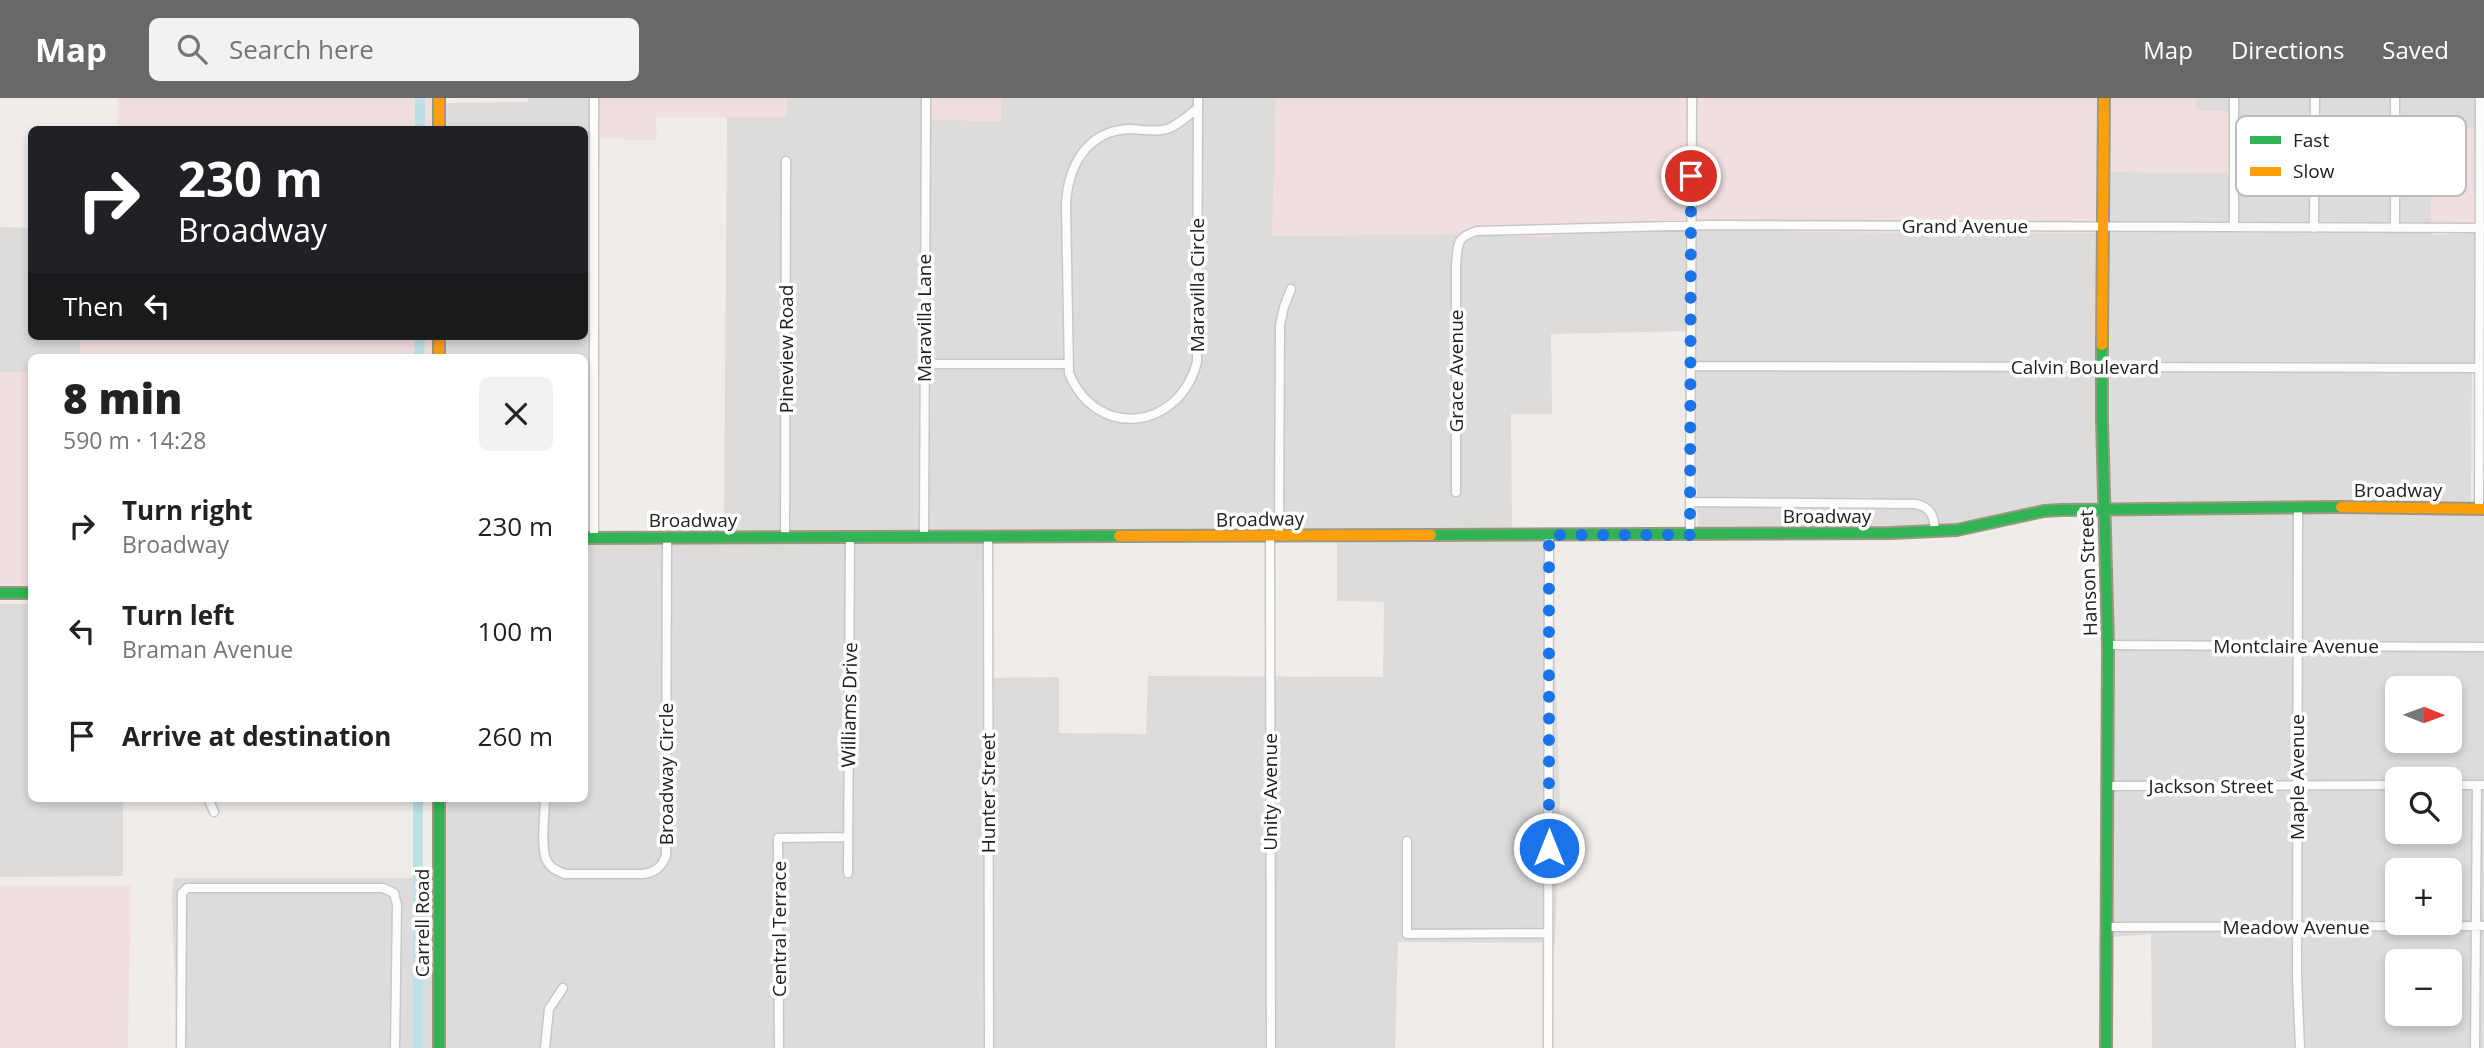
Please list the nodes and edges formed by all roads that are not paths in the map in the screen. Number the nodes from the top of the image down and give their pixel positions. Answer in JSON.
{"nodes":[{"id":1,"x":439,"y":98,"type":"edge"},
{"id":2,"x":594,"y":98,"type":"edge"},
{"id":3,"x":926,"y":98,"type":"edge"},
{"id":4,"x":1692,"y":98,"type":"edge"},
{"id":5,"x":2104,"y":98,"type":"edge"},
{"id":6,"x":2234,"y":98,"type":"edge"},
{"id":7,"x":2315,"y":98,"type":"edge"},
{"id":8,"x":2395,"y":98,"type":"edge"},
{"id":9,"x":2480,"y":98,"type":"edge"},
{"id":10,"x":1198,"y":103,"type":"edge"},
{"id":11,"x":2315,"y":116,"type":"edge"},
{"id":12,"x":2395,"y":116,"type":"edge"},
{"id":13,"x":439,"y":126,"type":"edge"},
{"id":14,"x":786,"y":161,"type":"dead end"},
{"id":15,"x":2314,"y":196,"type":"edge"},
{"id":16,"x":2395,"y":196,"type":"edge"},
{"id":17,"x":1691,"y":226,"type":"junction"},
{"id":18,"x":2104,"y":226,"type":"junction"},
{"id":19,"x":2234,"y":227,"type":"junction"},
{"id":20,"x":2314,"y":228,"type":"junction"},
{"id":21,"x":2395,"y":228,"type":"junction"},
{"id":22,"x":2482,"y":228,"type":"edge"},
{"id":23,"x":1457,"y":250,"type":"joint"},
{"id":24,"x":1291,"y":289,"type":"dead end"},
{"id":25,"x":1068,"y":364,"type":"junction"},
{"id":26,"x":924,"y":365,"type":"junction"},
{"id":27,"x":1691,"y":366,"type":"junction"},
{"id":28,"x":2103,"y":367,"type":"junction"},
{"id":29,"x":2479,"y":368,"type":"junction"},
{"id":30,"x":1456,"y":492,"type":"dead end"},
{"id":31,"x":1691,"y":502,"type":"junction"},
{"id":32,"x":2298,"y":507,"type":"junction"},
{"id":33,"x":2104,"y":509,"type":"junction"},
{"id":34,"x":2482,"y":509,"type":"edge"},
{"id":35,"x":1935,"y":532,"type":"junction"},
{"id":36,"x":1549,"y":535,"type":"junction"},
{"id":37,"x":1690,"y":535,"type":"junction"},
{"id":38,"x":1275,"y":536,"type":"junction"},
{"id":39,"x":785,"y":537,"type":"junction"},
{"id":40,"x":924,"y":537,"type":"junction"},
{"id":41,"x":988,"y":537,"type":"junction"},
{"id":42,"x":589,"y":538,"type":"edge"},
{"id":43,"x":667,"y":538,"type":"junction"},
{"id":44,"x":850,"y":538,"type":"junction"},
{"id":45,"x":0,"y":593,"type":"edge"},
{"id":46,"x":28,"y":593,"type":"edge"},
{"id":47,"x":2108,"y":645,"type":"junction"},
{"id":48,"x":2298,"y":646,"type":"junction"},
{"id":49,"x":2484,"y":647,"type":"edge"},
{"id":50,"x":2385,"y":785,"type":"edge"},
{"id":51,"x":2462,"y":785,"type":"edge"},
{"id":52,"x":2480,"y":785,"type":"edge"},
{"id":53,"x":2108,"y":786,"type":"junction"},
{"id":54,"x":2297,"y":786,"type":"junction"},
{"id":55,"x":210,"y":802,"type":"edge"},
{"id":56,"x":439,"y":802,"type":"edge"},
{"id":57,"x":545,"y":802,"type":"edge"},
{"id":58,"x":214,"y":812,"type":"dead end"},
{"id":59,"x":848,"y":837,"type":"junction"},
{"id":60,"x":1407,"y":841,"type":"dead end"},
{"id":61,"x":848,"y":873,"type":"dead end"},
{"id":62,"x":2480,"y":926,"type":"edge"},
{"id":63,"x":2107,"y":927,"type":"junction"},
{"id":64,"x":2297,"y":927,"type":"junction"},
{"id":65,"x":1548,"y":933,"type":"junction"},
{"id":66,"x":563,"y":988,"type":"dead end"},
{"id":67,"x":181,"y":1048,"type":"edge"},
{"id":68,"x":395,"y":1048,"type":"edge"},
{"id":69,"x":439,"y":1048,"type":"edge"},
{"id":70,"x":545,"y":1048,"type":"edge"},
{"id":71,"x":779,"y":1048,"type":"edge"},
{"id":72,"x":989,"y":1048,"type":"edge"},
{"id":73,"x":1270,"y":1048,"type":"edge"},
{"id":74,"x":1548,"y":1048,"type":"edge"},
{"id":75,"x":2106,"y":1048,"type":"edge"},
{"id":76,"x":2300,"y":1048,"type":"edge"},
{"id":77,"x":2475,"y":1048,"type":"edge"}],
"edges":[{"from":1,"to":13,"type":"street"},
{"from":2,"to":42,"type":"street"},
{"from":3,"to":26,"type":"street","name":"Maravilla Lane"},
{"from":4,"to":17,"type":"street"},
{"from":5,"to":18,"type":"street","name":"Hanson Street"},
{"from":6,"to":19,"type":"street"},
{"from":7,"to":11,"type":"street"},
{"from":8,"to":12,"type":"street"},
{"from":9,"to":22,"type":"street"},
{"from":10,"to":25,"type":"street","name":"Maravilla Circle"},
{"from":10,"to":25,"type":"street","name":"Maravilla Circle"},
{"from":14,"to":39,"type":"street","name":"Pineview Road"},
{"from":15,"to":20,"type":"street"},
{"from":16,"to":21,"type":"street"},
{"from":17,"to":18,"type":"street","name":"Grand Avenue"},
{"from":17,"to":23,"type":"street","name":"Grand Avenue"},
{"from":17,"to":27,"type":"street"},
{"from":18,"to":19,"type":"street","name":"Grand Avenue"},
{"from":18,"to":28,"type":"street","name":"Hanson Street"},
{"from":19,"to":20,"type":"street","name":"Grand Avenue"},
{"from":20,"to":21,"type":"street","name":"Grand Avenue"},
{"from":21,"to":22,"type":"street","name":"Grand Avenue"},
{"from":22,"to":29,"type":"street"},
{"from":23,"to":30,"type":"street","name":"Grace Avenue"},
{"from":24,"to":38,"type":"street","name":"Unity Avenue"},
{"from":25,"to":26,"type":"street"},
{"from":26,"to":40,"type":"street","name":"Maravilla Lane"},
{"from":27,"to":28,"type":"street","name":"Calvin Boulevard"},
{"from":27,"to":31,"type":"street"},
{"from":28,"to":29,"type":"street","name":"Calvin Boulevard"},
{"from":28,"to":33,"type":"street","name":"Hanson Street"},
{"from":29,"to":34,"type":"street"},
{"from":31,"to":35,"type":"street","name":"Broadway"},
{"from":31,"to":37,"type":"street"},
{"from":32,"to":33,"type":"street","name":"Broadway"},
{"from":32,"to":34,"type":"street","name":"Broadway"},
{"from":32,"to":48,"type":"street","name":"Maple Avenue"},
{"from":33,"to":35,"type":"street","name":"Broadway"},
{"from":33,"to":47,"type":"street","name":"Hanson Street"},
{"from":35,"to":37,"type":"street","name":"Broadway"},
{"from":36,"to":37,"type":"street","name":"Broadway"},
{"from":36,"to":38,"type":"street","name":"Broadway"},
{"from":36,"to":65,"type":"street"},
{"from":38,"to":41,"type":"street","name":"Broadway"},
{"from":38,"to":73,"type":"street","name":"Unity Avenue"},
{"from":39,"to":43,"type":"street","name":"Broadway"},
{"from":39,"to":44,"type":"street","name":"Broadway"},
{"from":40,"to":41,"type":"street","name":"Broadway"},
{"from":40,"to":44,"type":"street","name":"Broadway"},
{"from":41,"to":72,"type":"street","name":"Hunter Street"},
{"from":42,"to":43,"type":"street","name":"Broadway"},
{"from":43,"to":57,"type":"street","name":"Broadway Circle"},
{"from":44,"to":59,"type":"street","name":"Williams Drive"},
{"from":45,"to":46,"type":"street"},
{"from":47,"to":48,"type":"street","name":"Montclaire Avenue"},
{"from":47,"to":53,"type":"street","name":"Hanson Street"},
{"from":48,"to":49,"type":"street","name":"Montclaire Avenue"},
{"from":48,"to":54,"type":"street","name":"Maple Avenue"},
{"from":50,"to":54,"type":"street","name":"Jackson Street"},
{"from":51,"to":52,"type":"street"},
{"from":52,"to":62,"type":"street"},
{"from":53,"to":54,"type":"street","name":"Jackson Street"},
{"from":53,"to":63,"type":"street","name":"Hanson Street"},
{"from":54,"to":64,"type":"street","name":"Maple Avenue"},
{"from":55,"to":58,"type":"street"},
{"from":56,"to":69,"type":"street","name":"Carrell Road"},
{"from":59,"to":61,"type":"street","name":"Williams Drive"},
{"from":59,"to":71,"type":"street","name":"Central Terrace"},
{"from":60,"to":65,"type":"street"},
{"from":62,"to":64,"type":"street","name":"Meadow Avenue"},
{"from":62,"to":77,"type":"street"},
{"from":63,"to":64,"type":"street","name":"Meadow Avenue"},
{"from":63,"to":75,"type":"street","name":"Hanson Street"},
{"from":64,"to":76,"type":"street","name":"Maple Avenue"},
{"from":65,"to":74,"type":"street"},
{"from":66,"to":70,"type":"street"},
{"from":67,"to":68,"type":"street"}]}
